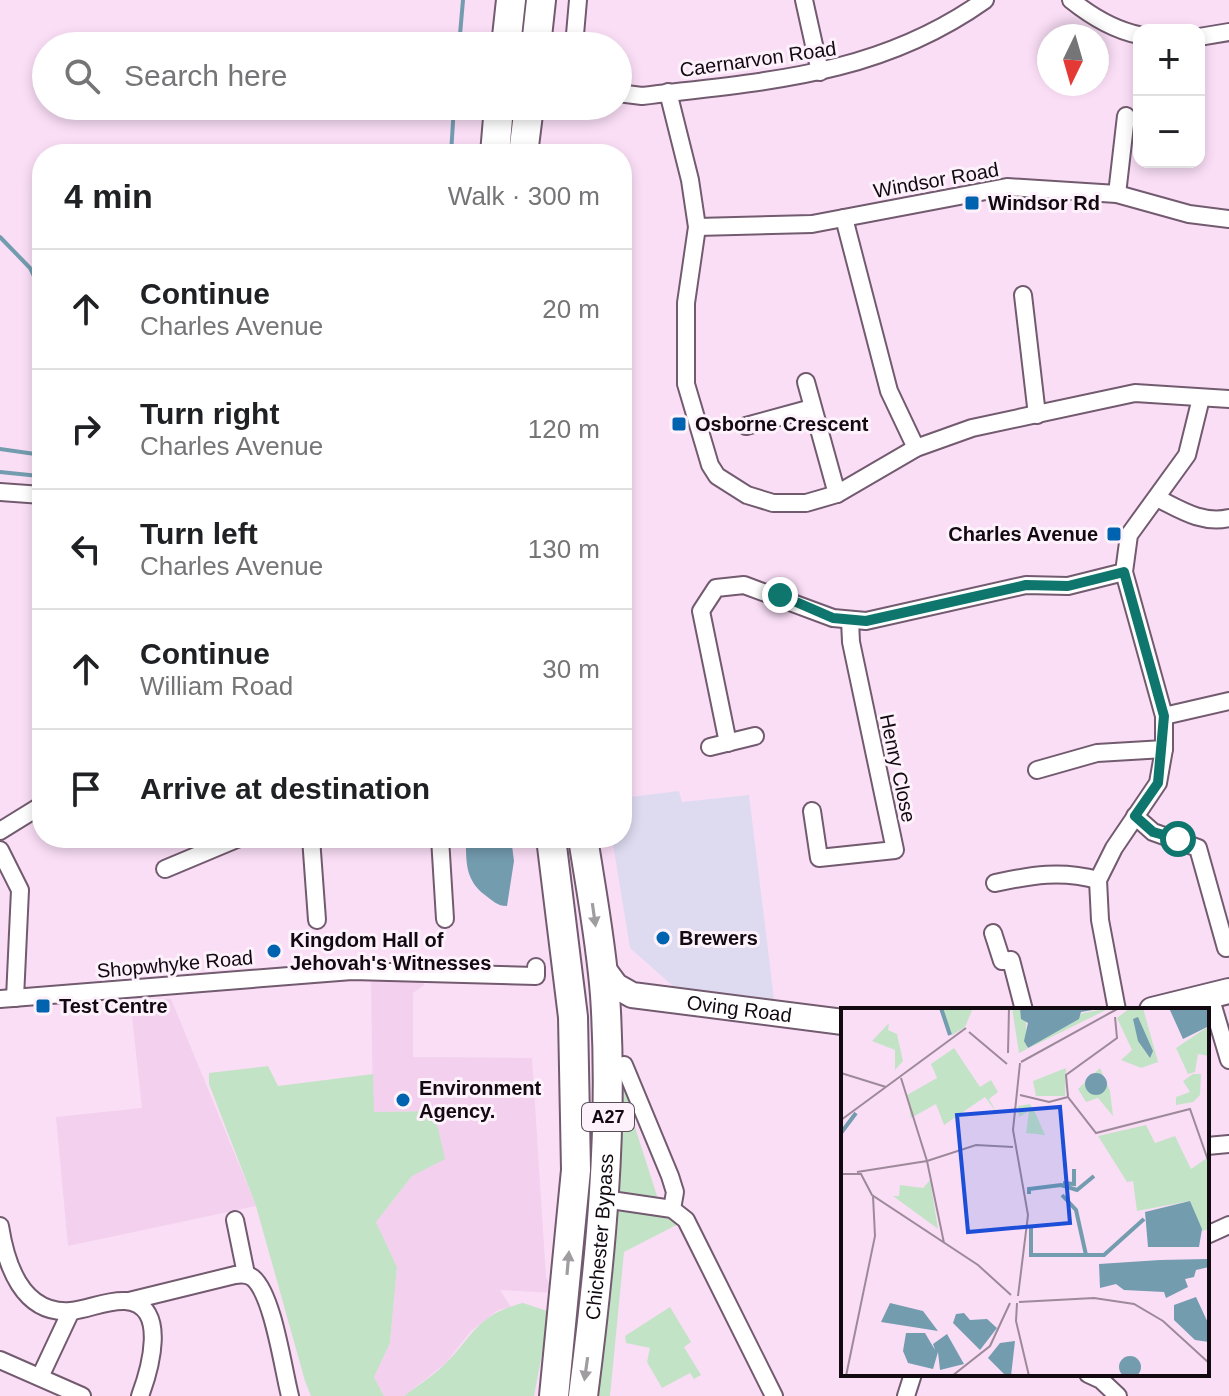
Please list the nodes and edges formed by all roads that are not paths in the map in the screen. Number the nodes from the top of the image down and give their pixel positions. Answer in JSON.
{"nodes":[{"id":1,"x":511,"y":0,"type":"edge"},
{"id":2,"x":541,"y":0,"type":"edge"},
{"id":3,"x":578,"y":0,"type":"edge"},
{"id":4,"x":804,"y":0,"type":"edge"},
{"id":5,"x":985,"y":0,"type":"edge"},
{"id":6,"x":1071,"y":0,"type":"edge"},
{"id":7,"x":508,"y":32,"type":"edge"},
{"id":8,"x":538,"y":32,"type":"edge"},
{"id":9,"x":575,"y":32,"type":"edge"},
{"id":10,"x":1229,"y":32,"type":"edge"},
{"id":11,"x":1133,"y":34,"type":"edge"},
{"id":12,"x":1205,"y":36,"type":"edge"},
{"id":13,"x":820,"y":72,"type":"junction"},
{"id":14,"x":668,"y":92,"type":"junction"},
{"id":15,"x":632,"y":93,"type":"edge"},
{"id":16,"x":1126,"y":116,"type":"dead end"},
{"id":17,"x":498,"y":120,"type":"edge"},
{"id":18,"x":527,"y":120,"type":"edge"},
{"id":19,"x":496,"y":144,"type":"edge"},
{"id":20,"x":524,"y":144,"type":"edge"},
{"id":21,"x":1117,"y":194,"type":"junction"},
{"id":22,"x":844,"y":218,"type":"junction"},
{"id":23,"x":1229,"y":219,"type":"edge"},
{"id":24,"x":697,"y":227,"type":"junction"},
{"id":25,"x":1023,"y":295,"type":"dead end"},
{"id":26,"x":806,"y":382,"type":"dead end"},
{"id":27,"x":1201,"y":398,"type":"junction"},
{"id":28,"x":1229,"y":399,"type":"edge"},
{"id":29,"x":812,"y":408,"type":"junction"},
{"id":30,"x":1037,"y":415,"type":"junction"},
{"id":31,"x":746,"y":426,"type":"dead end"},
{"id":32,"x":916,"y":448,"type":"junction"},
{"id":33,"x":0,"y":492,"type":"edge"},
{"id":34,"x":32,"y":494,"type":"edge"},
{"id":35,"x":837,"y":494,"type":"junction"},
{"id":36,"x":1157,"y":498,"type":"junction"},
{"id":37,"x":1229,"y":518,"type":"edge"},
{"id":38,"x":1124,"y":572,"type":"junction"},
{"id":39,"x":850,"y":620,"type":"junction"},
{"id":40,"x":1229,"y":701,"type":"edge"},
{"id":41,"x":1164,"y":716,"type":"junction"},
{"id":42,"x":755,"y":736,"type":"dead end"},
{"id":43,"x":728,"y":743,"type":"junction"},
{"id":44,"x":710,"y":747,"type":"dead end"},
{"id":45,"x":1164,"y":749,"type":"junction"},
{"id":46,"x":1037,"y":770,"type":"dead end"},
{"id":47,"x":32,"y":811,"type":"edge"},
{"id":48,"x":812,"y":811,"type":"dead end"},
{"id":49,"x":1135,"y":816,"type":"junction"},
{"id":50,"x":0,"y":831,"type":"edge"},
{"id":51,"x":215,"y":848,"type":"edge"},
{"id":52,"x":312,"y":848,"type":"edge"},
{"id":53,"x":441,"y":848,"type":"edge"},
{"id":54,"x":552,"y":848,"type":"edge"},
{"id":55,"x":584,"y":848,"type":"edge"},
{"id":56,"x":0,"y":850,"type":"edge"},
{"id":57,"x":165,"y":869,"type":"dead end"},
{"id":58,"x":1098,"y":880,"type":"junction"},
{"id":59,"x":995,"y":883,"type":"dead end"},
{"id":60,"x":445,"y":919,"type":"dead end"},
{"id":61,"x":317,"y":920,"type":"dead end"},
{"id":62,"x":993,"y":933,"type":"dead end"},
{"id":63,"x":1226,"y":948,"type":"dead end"},
{"id":64,"x":536,"y":967,"type":"dead end"},
{"id":65,"x":602,"y":967,"type":"junction"},
{"id":66,"x":1219,"y":994,"type":"edge"},
{"id":67,"x":636,"y":995,"type":"junction"},
{"id":68,"x":7,"y":998,"type":"edge"},
{"id":69,"x":1023,"y":1008,"type":"edge"},
{"id":70,"x":1117,"y":1008,"type":"edge"},
{"id":71,"x":1160,"y":1008,"type":"edge"},
{"id":72,"x":841,"y":1022,"type":"edge"},
{"id":73,"x":606,"y":1029,"type":"junction"},
{"id":74,"x":1229,"y":1060,"type":"edge"},
{"id":75,"x":624,"y":1065,"type":"dead end"},
{"id":76,"x":1229,"y":1144,"type":"edge"},
{"id":77,"x":1209,"y":1146,"type":"edge"},
{"id":78,"x":604,"y":1199,"type":"junction"},
{"id":79,"x":672,"y":1209,"type":"junction"},
{"id":80,"x":235,"y":1220,"type":"dead end"},
{"id":81,"x":1229,"y":1225,"type":"edge"},
{"id":82,"x":0,"y":1226,"type":"edge"},
{"id":83,"x":1209,"y":1234,"type":"edge"},
{"id":84,"x":2,"y":1247,"type":"edge"},
{"id":85,"x":246,"y":1274,"type":"junction"},
{"id":86,"x":129,"y":1301,"type":"junction"},
{"id":87,"x":71,"y":1311,"type":"junction"},
{"id":88,"x":0,"y":1360,"type":"edge"},
{"id":89,"x":912,"y":1376,"type":"edge"},
{"id":90,"x":1092,"y":1376,"type":"edge"},
{"id":91,"x":40,"y":1377,"type":"junction"},
{"id":92,"x":82,"y":1396,"type":"edge"},
{"id":93,"x":140,"y":1396,"type":"edge"},
{"id":94,"x":290,"y":1396,"type":"edge"},
{"id":95,"x":554,"y":1396,"type":"edge"},
{"id":96,"x":583,"y":1396,"type":"edge"},
{"id":97,"x":774,"y":1396,"type":"edge"},
{"id":98,"x":906,"y":1396,"type":"edge"},
{"id":99,"x":1118,"y":1396,"type":"edge"}],
"edges":[{"from":1,"to":7,"type":"highway"},
{"from":2,"to":8,"type":"highway"},
{"from":3,"to":9,"type":"street"},
{"from":4,"to":13,"type":"street"},
{"from":5,"to":13,"type":"street","name":"Caernarvon Road"},
{"from":6,"to":11,"type":"street"},
{"from":10,"to":12,"type":"street"},
{"from":13,"to":14,"type":"street","name":"Caernarvon Road"},
{"from":14,"to":15,"type":"street","name":"Caernarvon Road"},
{"from":14,"to":24,"type":"street"},
{"from":16,"to":21,"type":"street"},
{"from":17,"to":19,"type":"highway"},
{"from":18,"to":20,"type":"highway"},
{"from":21,"to":22,"type":"street","name":"Windsor Road"},
{"from":21,"to":23,"type":"street","name":"Windsor Road"},
{"from":22,"to":24,"type":"street","name":"Windsor Road"},
{"from":22,"to":32,"type":"street"},
{"from":24,"to":35,"type":"street"},
{"from":25,"to":30,"type":"street"},
{"from":26,"to":29,"type":"street"},
{"from":27,"to":28,"type":"street"},
{"from":27,"to":30,"type":"street"},
{"from":27,"to":36,"type":"street"},
{"from":29,"to":31,"type":"street"},
{"from":29,"to":35,"type":"street"},
{"from":30,"to":32,"type":"street"},
{"from":32,"to":35,"type":"street"},
{"from":33,"to":34,"type":"street"},
{"from":36,"to":37,"type":"street"},
{"from":36,"to":38,"type":"street"},
{"from":38,"to":39,"type":"street"},
{"from":38,"to":41,"type":"street"},
{"from":39,"to":43,"type":"street"},
{"from":39,"to":48,"type":"street","name":"Henry Close"},
{"from":40,"to":41,"type":"street"},
{"from":41,"to":45,"type":"street"},
{"from":42,"to":43,"type":"street"},
{"from":43,"to":44,"type":"street"},
{"from":45,"to":46,"type":"street"},
{"from":45,"to":49,"type":"street"},
{"from":47,"to":50,"type":"street"},
{"from":49,"to":58,"type":"street"},
{"from":49,"to":63,"type":"street"},
{"from":51,"to":57,"type":"street"},
{"from":52,"to":61,"type":"street"},
{"from":53,"to":60,"type":"street"},
{"from":95,"to":54,"type":"highway","name":"Chichester Bypass","number":"A27","one_way":true},
{"from":55,"to":65,"type":"highway","name":"Chichester Bypass","number":"A27","one_way":true},
{"from":56,"to":68,"type":"street"},
{"from":58,"to":59,"type":"street"},
{"from":58,"to":70,"type":"street"},
{"from":62,"to":69,"type":"street"},
{"from":64,"to":68,"type":"street","name":"Shopwhyke Road"},
{"from":65,"to":67,"type":"main road"},
{"from":65,"to":73,"type":"highway","name":"Chichester Bypass","number":"A27"},
{"from":66,"to":71,"type":"main road"},
{"from":66,"to":74,"type":"street"},
{"from":67,"to":72,"type":"main road","name":"Oving Road"},
{"from":67,"to":73,"type":"main road"},
{"from":73,"to":78,"type":"highway","name":"Chichester Bypass","number":"A27"},
{"from":75,"to":79,"type":"street"},
{"from":76,"to":77,"type":"street"},
{"from":78,"to":79,"type":"street"},
{"from":78,"to":96,"type":"highway","name":"Chichester Bypass","number":"A27","one_way":true},
{"from":79,"to":97,"type":"street"},
{"from":80,"to":85,"type":"street"},
{"from":81,"to":83,"type":"street"},
{"from":82,"to":84,"type":"street"},
{"from":84,"to":87,"type":"street"},
{"from":85,"to":86,"type":"street"},
{"from":85,"to":94,"type":"street"},
{"from":86,"to":87,"type":"street"},
{"from":86,"to":93,"type":"street"},
{"from":87,"to":91,"type":"street"},
{"from":88,"to":91,"type":"street"},
{"from":89,"to":98,"type":"street"},
{"from":90,"to":99,"type":"street"},
{"from":91,"to":92,"type":"street"}]}
